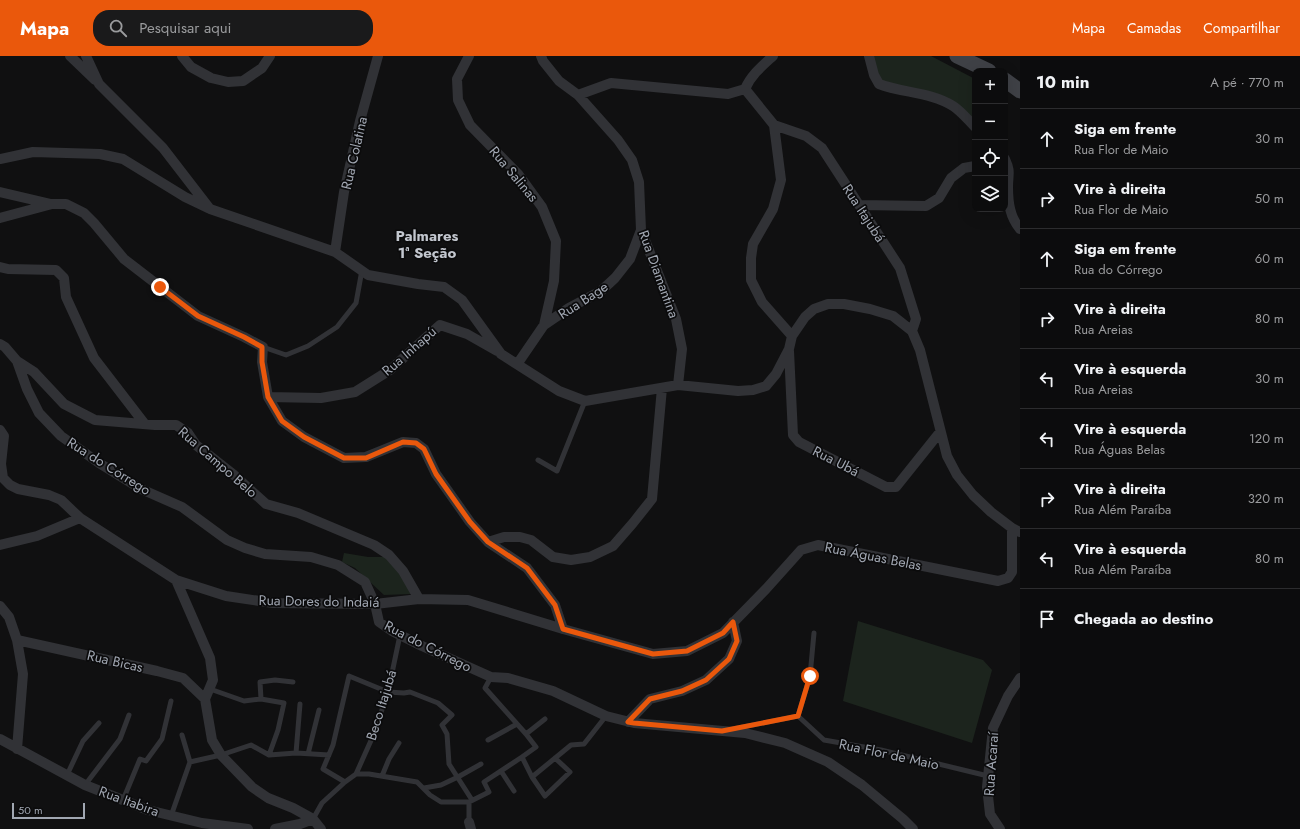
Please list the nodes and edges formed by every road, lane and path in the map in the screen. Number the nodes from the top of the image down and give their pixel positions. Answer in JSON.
{"nodes":[{"id":1,"x":70,"y":56,"type":"edge"},
{"id":2,"x":86,"y":56,"type":"edge"},
{"id":3,"x":182,"y":56,"type":"edge"},
{"id":4,"x":270,"y":56,"type":"edge"},
{"id":5,"x":378,"y":56,"type":"edge"},
{"id":6,"x":468,"y":56,"type":"edge"},
{"id":7,"x":541,"y":56,"type":"edge"},
{"id":8,"x":773,"y":56,"type":"edge"},
{"id":9,"x":869,"y":56,"type":"edge"},
{"id":10,"x":957,"y":56,"type":"edge"},
{"id":11,"x":983,"y":68,"type":"edge"},
{"id":12,"x":1008,"y":82,"type":"edge"},
{"id":13,"x":99,"y":84,"type":"junction"},
{"id":14,"x":745,"y":89,"type":"junction"},
{"id":15,"x":1020,"y":91,"type":"edge"},
{"id":16,"x":578,"y":95,"type":"junction"},
{"id":17,"x":972,"y":124,"type":"edge"},
{"id":18,"x":774,"y":125,"type":"junction"},
{"id":19,"x":0,"y":159,"type":"edge"},
{"id":20,"x":1008,"y":166,"type":"edge"},
{"id":21,"x":972,"y":167,"type":"edge"},
{"id":22,"x":1008,"y":179,"type":"edge"},
{"id":23,"x":0,"y":192,"type":"edge"},
{"id":24,"x":1008,"y":196,"type":"edge"},
{"id":25,"x":52,"y":204,"type":"junction"},
{"id":26,"x":859,"y":205,"type":"junction"},
{"id":27,"x":210,"y":209,"type":"junction"},
{"id":28,"x":0,"y":218,"type":"edge"},
{"id":29,"x":1020,"y":229,"type":"edge"},
{"id":30,"x":641,"y":230,"type":"junction"},
{"id":31,"x":335,"y":252,"type":"junction"},
{"id":32,"x":0,"y":267,"type":"edge"},
{"id":33,"x":362,"y":270,"type":"junction"},
{"id":34,"x":544,"y":325,"type":"junction"},
{"id":35,"x":912,"y":331,"type":"junction"},
{"id":36,"x":792,"y":336,"type":"junction"},
{"id":37,"x":0,"y":344,"type":"edge"},
{"id":38,"x":262,"y":347,"type":"junction"},
{"id":39,"x":789,"y":349,"type":"junction"},
{"id":40,"x":501,"y":354,"type":"junction"},
{"id":41,"x":17,"y":361,"type":"junction"},
{"id":42,"x":518,"y":363,"type":"junction"},
{"id":43,"x":678,"y":384,"type":"junction"},
{"id":44,"x":662,"y":388,"type":"junction"},
{"id":45,"x":268,"y":397,"type":"junction"},
{"id":46,"x":584,"y":401,"type":"junction"},
{"id":47,"x":144,"y":423,"type":"junction"},
{"id":48,"x":0,"y":430,"type":"edge"},
{"id":49,"x":940,"y":432,"type":"junction"},
{"id":50,"x":538,"y":460,"type":"dead end"},
{"id":51,"x":80,"y":518,"type":"junction"},
{"id":52,"x":1016,"y":530,"type":"edge"},
{"id":53,"x":488,"y":542,"type":"junction"},
{"id":54,"x":0,"y":545,"type":"edge"},
{"id":55,"x":176,"y":580,"type":"junction"},
{"id":56,"x":419,"y":599,"type":"junction"},
{"id":57,"x":376,"y":604,"type":"junction"},
{"id":58,"x":0,"y":606,"type":"edge"},
{"id":59,"x":733,"y":622,"type":"junction"},
{"id":60,"x":563,"y":629,"type":"junction"},
{"id":61,"x":814,"y":633,"type":"dead end"},
{"id":62,"x":400,"y":635,"type":"junction"},
{"id":63,"x":17,"y":640,"type":"junction"},
{"id":64,"x":491,"y":677,"type":"junction"},
{"id":65,"x":1020,"y":678,"type":"edge"},
{"id":66,"x":293,"y":682,"type":"dead end"},
{"id":67,"x":210,"y":689,"type":"junction"},
{"id":68,"x":388,"y":692,"type":"junction"},
{"id":69,"x":205,"y":699,"type":"junction"},
{"id":70,"x":261,"y":699,"type":"junction"},
{"id":71,"x":172,"y":701,"type":"dead end"},
{"id":72,"x":300,"y":704,"type":"dead end"},
{"id":73,"x":319,"y":710,"type":"dead end"},
{"id":74,"x":129,"y":716,"type":"dead end"},
{"id":75,"x":606,"y":716,"type":"junction"},
{"id":76,"x":798,"y":716,"type":"junction"},
{"id":77,"x":545,"y":719,"type":"dead end"},
{"id":78,"x":628,"y":722,"type":"junction"},
{"id":79,"x":99,"y":723,"type":"dead end"},
{"id":80,"x":517,"y":724,"type":"junction"},
{"id":81,"x":722,"y":731,"type":"junction"},
{"id":82,"x":526,"y":734,"type":"junction"},
{"id":83,"x":182,"y":735,"type":"dead end"},
{"id":84,"x":0,"y":739,"type":"edge"},
{"id":85,"x":488,"y":740,"type":"dead end"},
{"id":86,"x":399,"y":743,"type":"dead end"},
{"id":87,"x":17,"y":749,"type":"junction"},
{"id":88,"x":296,"y":753,"type":"junction"},
{"id":89,"x":221,"y":754,"type":"junction"},
{"id":90,"x":308,"y":754,"type":"junction"},
{"id":91,"x":269,"y":755,"type":"junction"},
{"id":92,"x":329,"y":756,"type":"junction"},
{"id":93,"x":522,"y":757,"type":"junction"},
{"id":94,"x":555,"y":758,"type":"junction"},
{"id":95,"x":190,"y":762,"type":"junction"},
{"id":96,"x":481,"y":764,"type":"dead end"},
{"id":97,"x":501,"y":771,"type":"junction"},
{"id":98,"x":356,"y":774,"type":"junction"},
{"id":99,"x":67,"y":775,"type":"junction"},
{"id":100,"x":382,"y":776,"type":"junction"},
{"id":101,"x":988,"y":776,"type":"junction"},
{"id":102,"x":458,"y":777,"type":"junction"},
{"id":103,"x":532,"y":777,"type":"junction"},
{"id":104,"x":345,"y":782,"type":"junction"},
{"id":105,"x":85,"y":785,"type":"junction"},
{"id":106,"x":424,"y":788,"type":"junction"},
{"id":107,"x":514,"y":791,"type":"dead end"},
{"id":108,"x":123,"y":800,"type":"junction"},
{"id":109,"x":470,"y":801,"type":"junction"},
{"id":110,"x":171,"y":816,"type":"junction"},
{"id":111,"x":313,"y":819,"type":"junction"},
{"id":112,"x":470,"y":825,"type":"edge"},
{"id":113,"x":248,"y":829,"type":"edge"},
{"id":114,"x":275,"y":829,"type":"edge"},
{"id":115,"x":321,"y":829,"type":"edge"},
{"id":116,"x":913,"y":829,"type":"edge"},
{"id":117,"x":998,"y":829,"type":"edge"}],
"edges":[{"from":1,"to":13,"type":"street"},
{"from":2,"to":13,"type":"street"},
{"from":3,"to":4,"type":"street"},
{"from":5,"to":31,"type":"street","name":"Rua Colatina"},
{"from":6,"to":34,"type":"street","name":"Rua Salinas"},
{"from":7,"to":16,"type":"street","name":"Rua Diamantina"},
{"from":8,"to":14,"type":"street"},
{"from":9,"to":17,"type":"street"},
{"from":10,"to":11,"type":"street"},
{"from":12,"to":15,"type":"street"},
{"from":13,"to":27,"type":"street"},
{"from":14,"to":16,"type":"street"},
{"from":14,"to":18,"type":"street"},
{"from":16,"to":30,"type":"street","name":"Rua Diamantina"},
{"from":18,"to":26,"type":"street","name":"Rua Itajubá"},
{"from":18,"to":36,"type":"street"},
{"from":19,"to":27,"type":"street"},
{"from":20,"to":22,"type":"street"},
{"from":21,"to":26,"type":"street"},
{"from":23,"to":25,"type":"street"},
{"from":24,"to":29,"type":"street"},
{"from":25,"to":28,"type":"street"},
{"from":25,"to":38,"type":"street"},
{"from":26,"to":35,"type":"street","name":"Rua Itajubá"},
{"from":27,"to":31,"type":"street"},
{"from":30,"to":34,"type":"street","name":"Rua Bage"},
{"from":30,"to":43,"type":"street","name":"Rua Diamantina"},
{"from":31,"to":33,"type":"street"},
{"from":32,"to":47,"type":"street"},
{"from":33,"to":38,"type":"lane"},
{"from":33,"to":40,"type":"street"},
{"from":34,"to":42,"type":"street","name":"Rua Salinas"},
{"from":35,"to":36,"type":"street"},
{"from":35,"to":49,"type":"street"},
{"from":36,"to":39,"type":"street"},
{"from":37,"to":41,"type":"street"},
{"from":38,"to":45,"type":"street"},
{"from":39,"to":43,"type":"street"},
{"from":39,"to":49,"type":"street","name":"Rua Ubá"},
{"from":40,"to":42,"type":"street"},
{"from":40,"to":45,"type":"street","name":"Rua Inhapú"},
{"from":41,"to":47,"type":"street"},
{"from":41,"to":57,"type":"street","name":"Rua do Córrego"},
{"from":42,"to":46,"type":"street"},
{"from":43,"to":44,"type":"street"},
{"from":44,"to":46,"type":"street"},
{"from":44,"to":53,"type":"street"},
{"from":45,"to":53,"type":"street"},
{"from":46,"to":50,"type":"lane"},
{"from":47,"to":56,"type":"street","name":"Rua Campo Belo"},
{"from":48,"to":51,"type":"street"},
{"from":49,"to":52,"type":"street"},
{"from":51,"to":54,"type":"street"},
{"from":51,"to":55,"type":"street","name":"Rua Dores do Indaiá"},
{"from":52,"to":59,"type":"street","name":"Rua Águas Belas"},
{"from":53,"to":60,"type":"street"},
{"from":55,"to":57,"type":"street","name":"Rua Dores do Indaiá"},
{"from":55,"to":67,"type":"street"},
{"from":56,"to":57,"type":"street","name":"Rua Dores do Indaiá"},
{"from":56,"to":60,"type":"street","name":"Rua Dores do Indaiá"},
{"from":57,"to":62,"type":"street","name":"Rua do Córrego"},
{"from":58,"to":63,"type":"street"},
{"from":59,"to":60,"type":"street","name":"Rua Águas Belas"},
{"from":59,"to":78,"type":"street"},
{"from":61,"to":76,"type":"lane"},
{"from":62,"to":64,"type":"street","name":"Rua do Córrego"},
{"from":62,"to":68,"type":"lane","name":"Beco Itajubá"},
{"from":63,"to":69,"type":"street","name":"Rua Bicas"},
{"from":63,"to":87,"type":"street"},
{"from":64,"to":75,"type":"street","name":"Rua do Córrego"},
{"from":64,"to":80,"type":"lane"},
{"from":65,"to":101,"type":"street","name":"Rua Acaraí"},
{"from":66,"to":70,"type":"lane"},
{"from":67,"to":69,"type":"street"},
{"from":67,"to":70,"type":"lane"},
{"from":68,"to":92,"type":"lane"},
{"from":68,"to":98,"type":"lane","name":"Beco Itajubá"},
{"from":68,"to":102,"type":"lane"},
{"from":69,"to":89,"type":"street"},
{"from":70,"to":91,"type":"lane"},
{"from":71,"to":108,"type":"lane"},
{"from":72,"to":88,"type":"lane"},
{"from":73,"to":90,"type":"lane"},
{"from":74,"to":105,"type":"lane"},
{"from":75,"to":78,"type":"street","name":"Rua do Córrego"},
{"from":75,"to":94,"type":"lane"},
{"from":76,"to":81,"type":"lane"},
{"from":76,"to":101,"type":"lane","name":"Rua Flor de Maio"},
{"from":77,"to":82,"type":"lane"},
{"from":78,"to":81,"type":"street","name":"Rua do Córrego"},
{"from":79,"to":99,"type":"lane"},
{"from":80,"to":82,"type":"lane"},
{"from":80,"to":85,"type":"lane"},
{"from":81,"to":116,"type":"street","name":"Rua do Córrego"},
{"from":82,"to":93,"type":"lane"},
{"from":83,"to":95,"type":"lane"},
{"from":84,"to":87,"type":"street","name":"Rua Itabira"},
{"from":86,"to":100,"type":"lane"},
{"from":87,"to":99,"type":"street","name":"Rua Itabira"},
{"from":88,"to":90,"type":"lane"},
{"from":88,"to":91,"type":"lane"},
{"from":89,"to":91,"type":"lane"},
{"from":89,"to":95,"type":"lane"},
{"from":89,"to":111,"type":"street"},
{"from":90,"to":92,"type":"lane"},
{"from":92,"to":104,"type":"lane"},
{"from":93,"to":97,"type":"lane"},
{"from":93,"to":103,"type":"lane"},
{"from":94,"to":103,"type":"lane"},
{"from":94,"to":103,"type":"lane"},
{"from":95,"to":110,"type":"lane"},
{"from":96,"to":102,"type":"lane"},
{"from":97,"to":107,"type":"lane"},
{"from":97,"to":109,"type":"lane"},
{"from":98,"to":100,"type":"lane"},
{"from":98,"to":104,"type":"lane"},
{"from":99,"to":105,"type":"street","name":"Rua Itabira"},
{"from":100,"to":106,"type":"lane"},
{"from":101,"to":117,"type":"street","name":"Rua Acaraí"},
{"from":102,"to":106,"type":"lane"},
{"from":102,"to":109,"type":"lane"},
{"from":104,"to":111,"type":"lane"},
{"from":105,"to":108,"type":"street","name":"Rua Itabira"},
{"from":106,"to":109,"type":"lane"},
{"from":108,"to":110,"type":"street","name":"Rua Itabira"},
{"from":109,"to":112,"type":"lane"},
{"from":110,"to":113,"type":"street","name":"Rua Itabira"},
{"from":111,"to":114,"type":"street"},
{"from":111,"to":115,"type":"street"}]}
